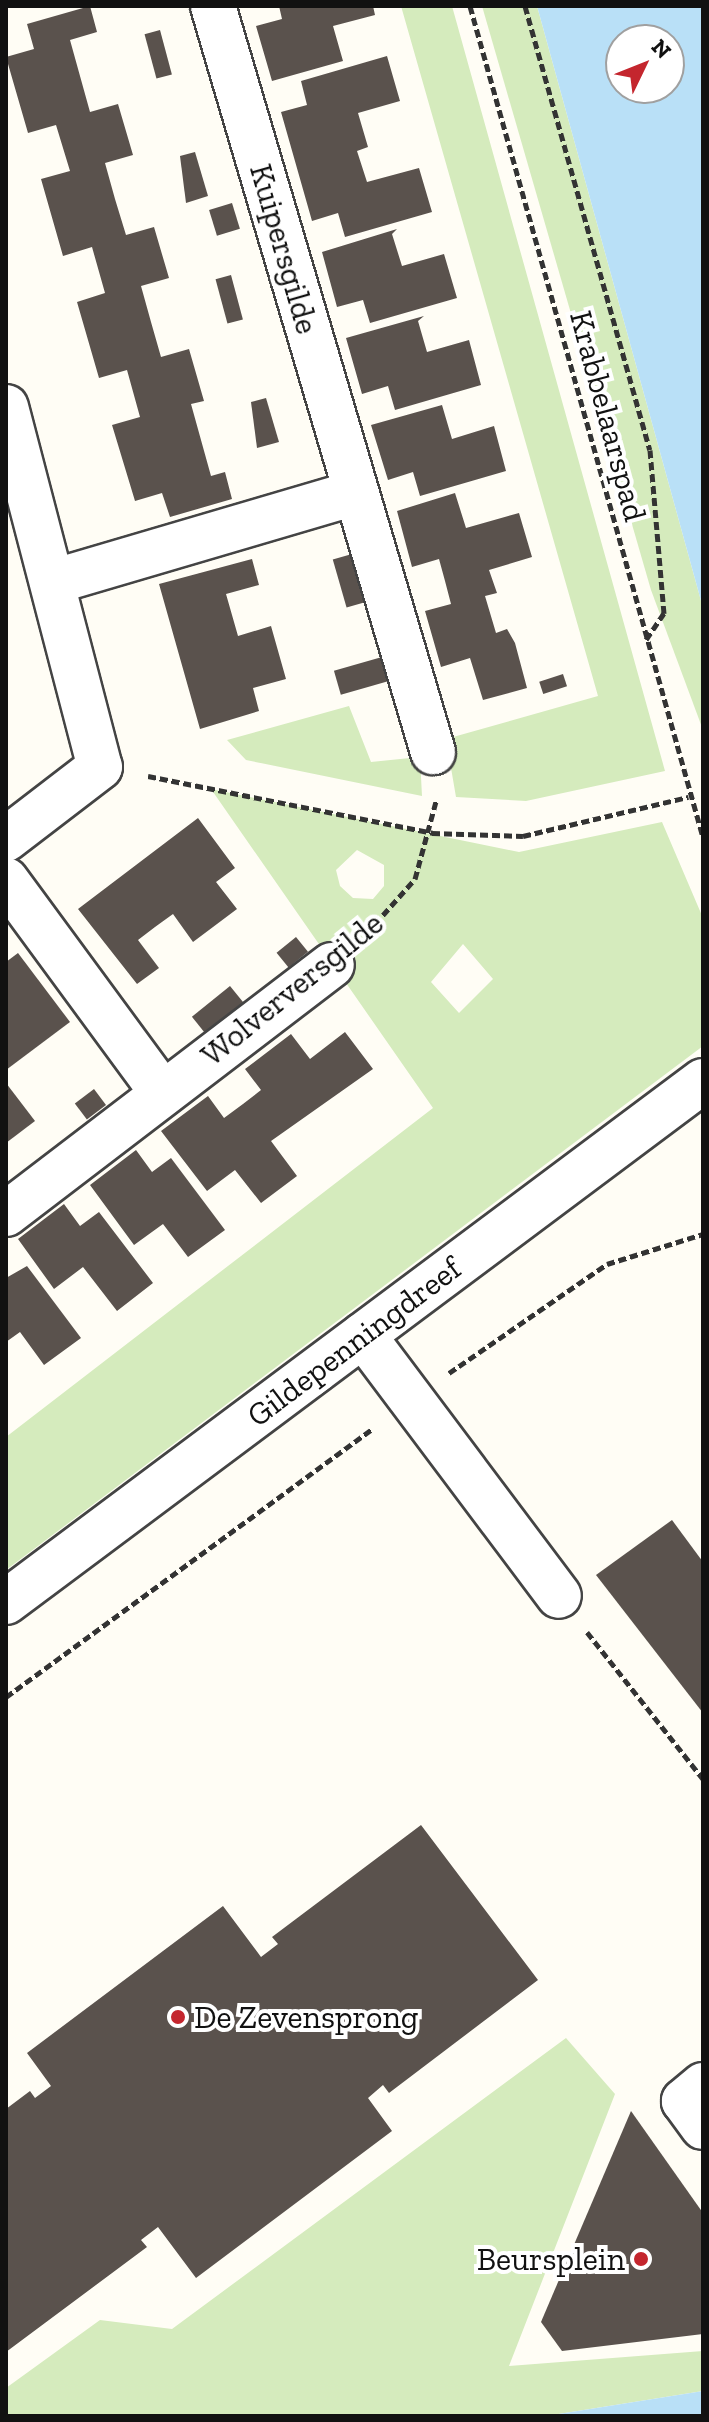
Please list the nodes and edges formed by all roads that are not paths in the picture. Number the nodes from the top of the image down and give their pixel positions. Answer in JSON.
{"nodes":[{"id":1,"x":213,"y":6,"type":"edge"},
{"id":2,"x":6,"y":407,"type":"edge"},
{"id":3,"x":355,"y":493,"type":"junction"},
{"id":4,"x":56,"y":581,"type":"junction"},
{"id":5,"x":433,"y":752,"type":"dead end"},
{"id":6,"x":6,"y":839,"type":"edge"},
{"id":7,"x":6,"y":880,"type":"edge"},
{"id":8,"x":332,"y":965,"type":"road end"},
{"id":9,"x":703,"y":1081,"type":"edge"},
{"id":10,"x":163,"y":1094,"type":"junction"},
{"id":11,"x":6,"y":1214,"type":"edge"},
{"id":12,"x":363,"y":1335,"type":"junction"},
{"id":13,"x":559,"y":1596,"type":"road end"},
{"id":14,"x":6,"y":1602,"type":"edge"},
{"id":15,"x":703,"y":2085,"type":"edge"},
{"id":16,"x":703,"y":2127,"type":"edge"}],
"edges":[{"from":1,"to":3,"type":"street","name":"Kuipersgilde"},
{"from":2,"to":4,"type":"street"},
{"from":3,"to":4,"type":"street"},
{"from":3,"to":5,"type":"street","name":"Kuipersgilde"},
{"from":4,"to":6,"type":"street"},
{"from":7,"to":10,"type":"street"},
{"from":8,"to":10,"type":"street","name":"Wolverversgilde"},
{"from":9,"to":12,"type":"street","name":"Gildepenningdreef"},
{"from":10,"to":11,"type":"street","name":"Wolverversgilde"},
{"from":12,"to":13,"type":"street"},
{"from":12,"to":14,"type":"street","name":"Gildepenningdreef"},
{"from":15,"to":16,"type":"street"}]}
